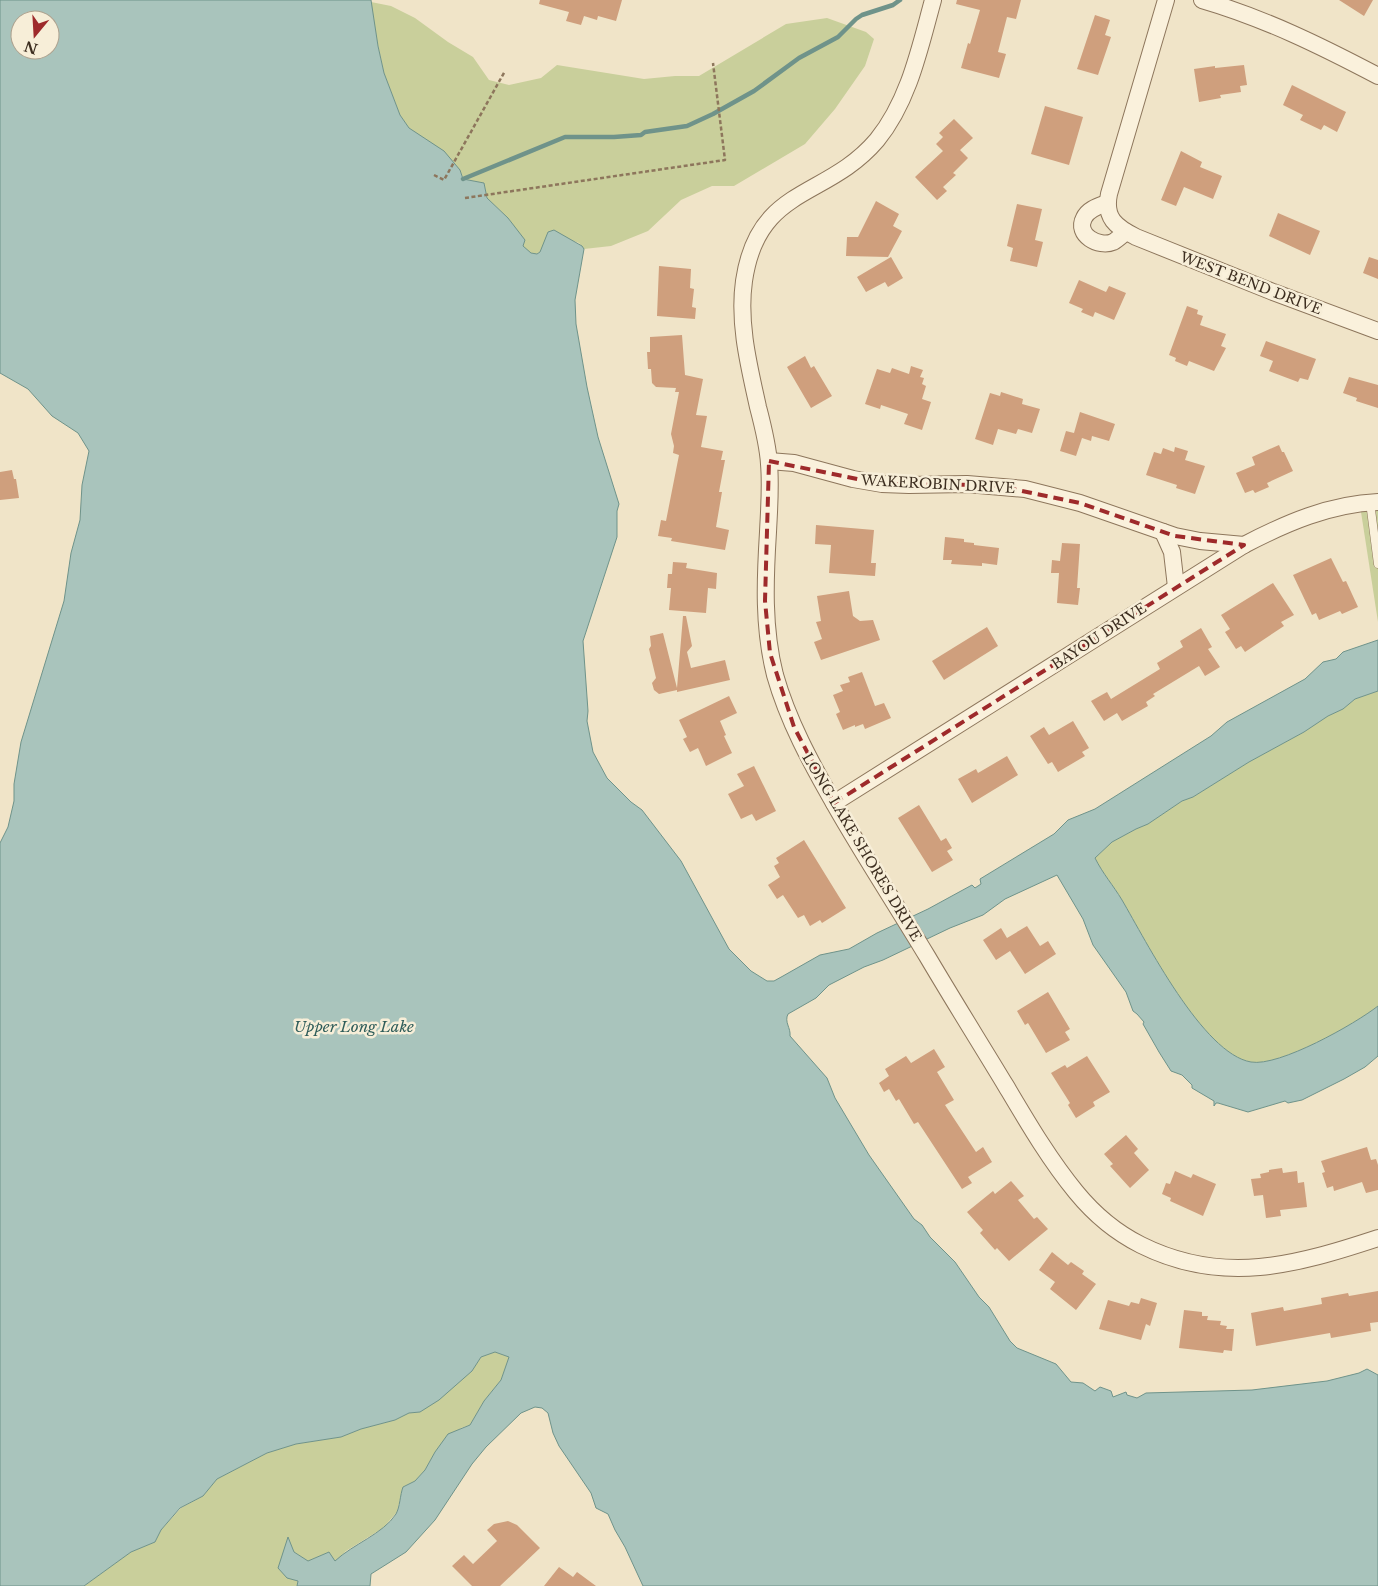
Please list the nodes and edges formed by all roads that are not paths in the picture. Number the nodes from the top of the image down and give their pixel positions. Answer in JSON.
{"nodes":[{"id":1,"x":933,"y":0,"type":"edge"},
{"id":2,"x":1166,"y":0,"type":"edge"},
{"id":3,"x":1202,"y":0,"type":"edge"},
{"id":4,"x":1378,"y":76,"type":"edge"},
{"id":5,"x":1107,"y":203,"type":"junction"},
{"id":6,"x":1126,"y":232,"type":"junction"},
{"id":7,"x":1378,"y":330,"type":"edge"},
{"id":8,"x":769,"y":461,"type":"junction"},
{"id":9,"x":1374,"y":502,"type":"edge"},
{"id":10,"x":1163,"y":532,"type":"junction"},
{"id":11,"x":1244,"y":545,"type":"junction"},
{"id":12,"x":1378,"y":564,"type":"edge"},
{"id":13,"x":1176,"y":587,"type":"junction"},
{"id":14,"x":834,"y":803,"type":"junction"},
{"id":15,"x":1378,"y":1238,"type":"edge"}],
"edges":[{"from":1,"to":8,"type":"street","name":"LONG LAKE SHORES DRIVE"},
{"from":2,"to":5,"type":"street"},
{"from":3,"to":4,"type":"street"},
{"from":5,"to":6,"type":"street","name":"WEST BEND DRIVE"},
{"from":5,"to":6,"type":"street"},
{"from":6,"to":7,"type":"street","name":"WEST BEND DRIVE"},
{"from":8,"to":10,"type":"street","name":"WAKEROBIN DRIVE"},
{"from":8,"to":14,"type":"street","name":"LONG LAKE SHORES DRIVE"},
{"from":9,"to":11,"type":"street","name":"BAYOU DRIVE"},
{"from":9,"to":12,"type":"lane"},
{"from":10,"to":11,"type":"street","name":"WAKEROBIN DRIVE"},
{"from":10,"to":13,"type":"street"},
{"from":11,"to":13,"type":"street","name":"BAYOU DRIVE"},
{"from":13,"to":14,"type":"street","name":"BAYOU DRIVE"},
{"from":14,"to":15,"type":"street","name":"LONG LAKE SHORES DRIVE"}]}
